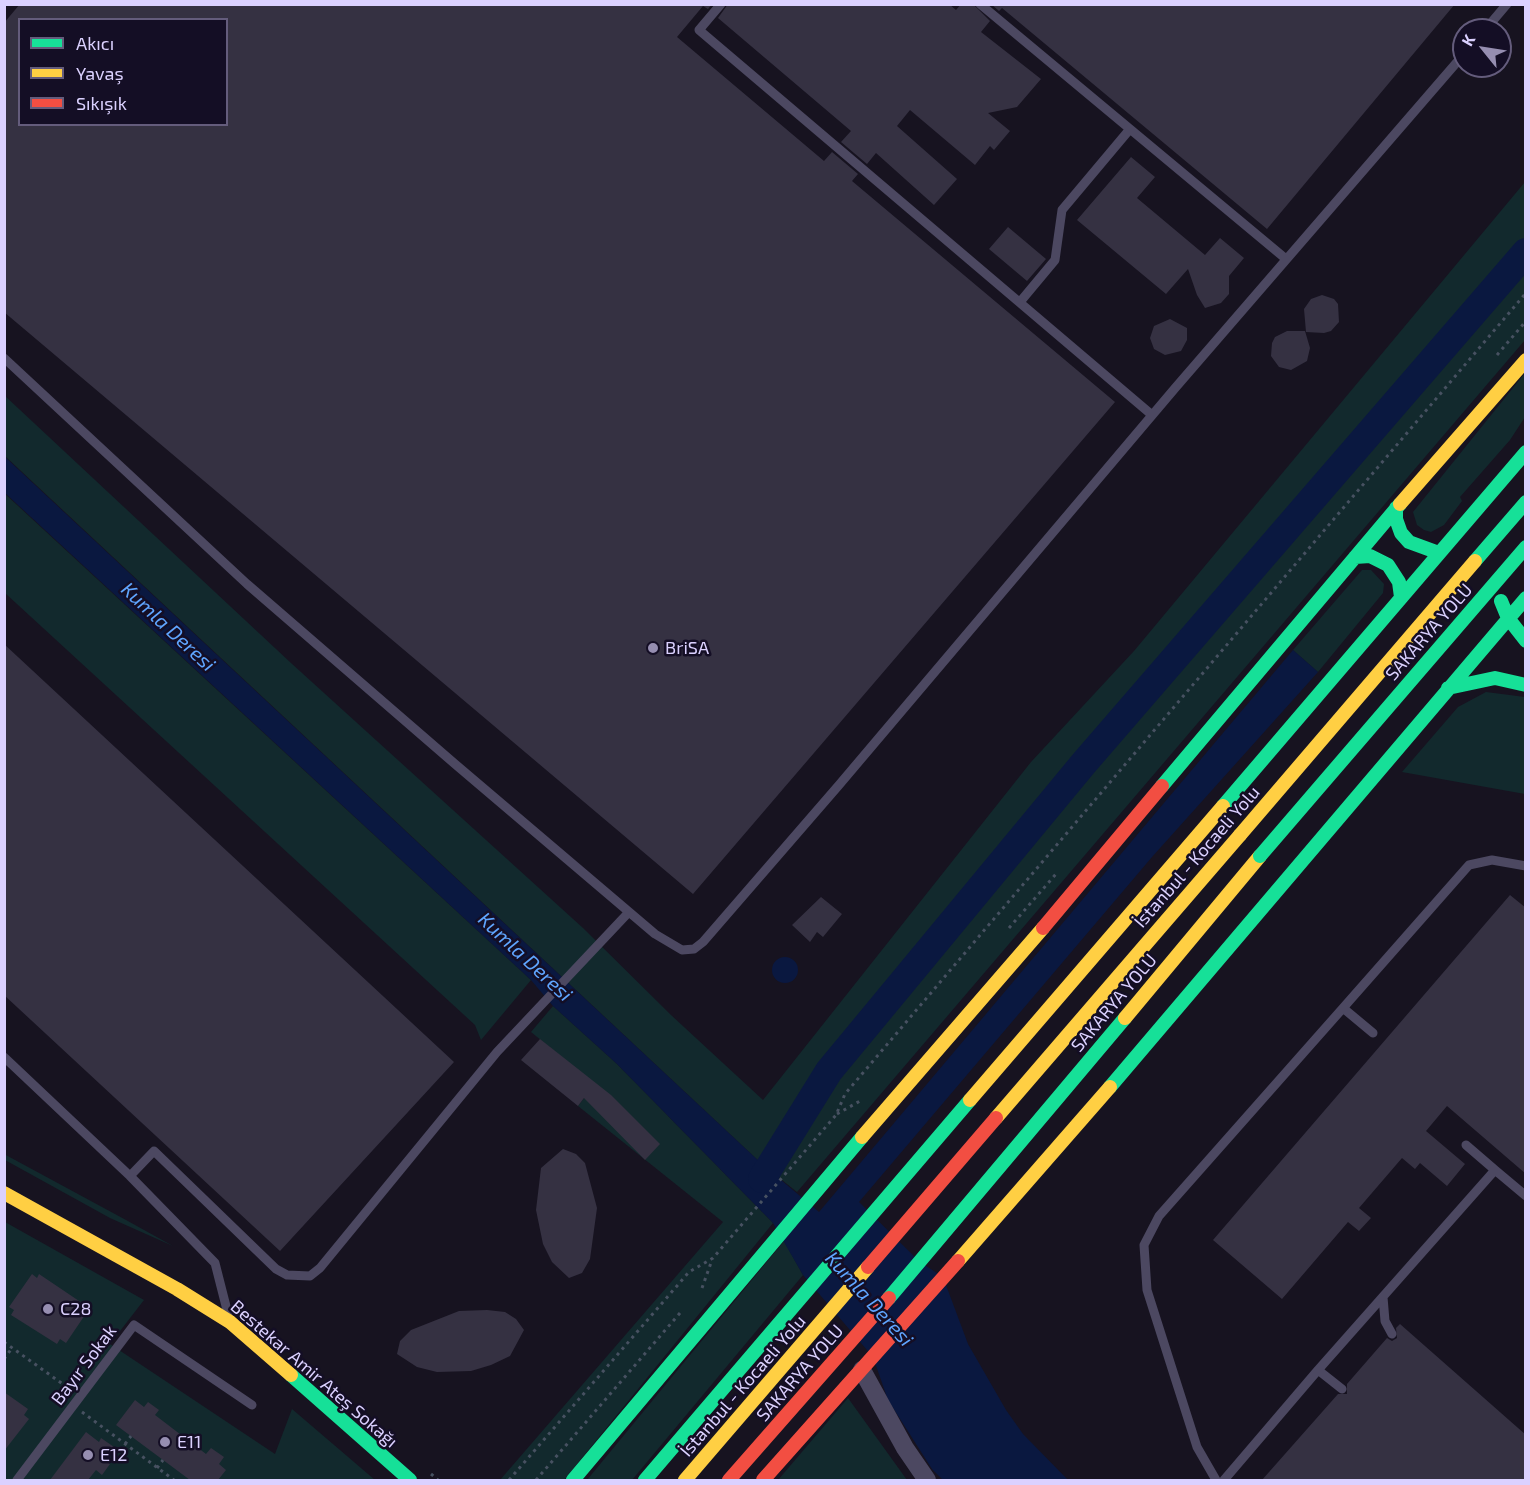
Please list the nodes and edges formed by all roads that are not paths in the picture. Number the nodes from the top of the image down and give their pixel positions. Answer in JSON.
{"nodes":[{"id":1,"x":721,"y":4,"type":"edge"},
{"id":2,"x":980,"y":4,"type":"edge"},
{"id":3,"x":1507,"y":4,"type":"edge"},
{"id":4,"x":1495,"y":18,"type":"edge"},
{"id":5,"x":1452,"y":68,"type":"edge"},
{"id":6,"x":1130,"y":129,"type":"junction"},
{"id":7,"x":1286,"y":259,"type":"junction"},
{"id":8,"x":1020,"y":302,"type":"junction"},
{"id":9,"x":4,"y":358,"type":"edge"},
{"id":10,"x":1526,"y":360,"type":"edge"},
{"id":11,"x":1152,"y":414,"type":"junction"},
{"id":12,"x":1526,"y":452,"type":"edge"},
{"id":13,"x":1491,"y":492,"type":"junction"},
{"id":14,"x":1526,"y":502,"type":"edge"},
{"id":15,"x":1396,"y":508,"type":"junction"},
{"id":16,"x":1526,"y":548,"type":"edge"},
{"id":17,"x":1439,"y":553,"type":"junction"},
{"id":18,"x":1355,"y":557,"type":"junction"},
{"id":19,"x":1401,"y":597,"type":"junction"},
{"id":20,"x":1526,"y":598,"type":"edge"},
{"id":21,"x":1508,"y":618,"type":"junction"},
{"id":22,"x":1526,"y":641,"type":"edge"},
{"id":23,"x":1355,"y":650,"type":"junction"},
{"id":24,"x":1464,"y":653,"type":"junction"},
{"id":25,"x":1526,"y":683,"type":"edge"},
{"id":26,"x":1448,"y":688,"type":"junction"},
{"id":27,"x":1421,"y":720,"type":"junction"},
{"id":28,"x":1526,"y":866,"type":"edge"},
{"id":29,"x":629,"y":912,"type":"junction"},
{"id":30,"x":1055,"y":1002,"type":"junction"},
{"id":31,"x":1343,"y":1008,"type":"junction"},
{"id":32,"x":1373,"y":1033,"type":"dead end"},
{"id":33,"x":1136,"y":1054,"type":"junction"},
{"id":34,"x":4,"y":1057,"type":"edge"},
{"id":35,"x":1042,"y":1143,"type":"dead end"},
{"id":36,"x":1466,"y":1145,"type":"dead end"},
{"id":37,"x":1025,"y":1160,"type":"dead end"},
{"id":38,"x":1495,"y":1170,"type":"junction"},
{"id":39,"x":129,"y":1176,"type":"junction"},
{"id":40,"x":4,"y":1192,"type":"edge"},
{"id":41,"x":930,"y":1196,"type":"junction"},
{"id":42,"x":1526,"y":1196,"type":"edge"},
{"id":43,"x":940,"y":1240,"type":"junction"},
{"id":44,"x":1383,"y":1297,"type":"junction"},
{"id":45,"x":230,"y":1322,"type":"junction"},
{"id":46,"x":1392,"y":1334,"type":"dead end"},
{"id":47,"x":867,"y":1363,"type":"junction"},
{"id":48,"x":1318,"y":1370,"type":"junction"},
{"id":49,"x":1342,"y":1389,"type":"dead end"},
{"id":50,"x":252,"y":1405,"type":"dead end"},
{"id":51,"x":17,"y":1480,"type":"edge"},
{"id":52,"x":410,"y":1480,"type":"edge"},
{"id":53,"x":573,"y":1480,"type":"edge"},
{"id":54,"x":645,"y":1480,"type":"edge"},
{"id":55,"x":685,"y":1480,"type":"edge"},
{"id":56,"x":729,"y":1480,"type":"edge"},
{"id":57,"x":763,"y":1480,"type":"edge"},
{"id":58,"x":927,"y":1480,"type":"edge"},
{"id":59,"x":1216,"y":1480,"type":"edge"},
{"id":60,"x":1224,"y":1480,"type":"edge"}],
"edges":[{"from":1,"to":8,"type":"lane"},
{"from":2,"to":6,"type":"lane"},
{"from":3,"to":4,"type":"lane"},
{"from":5,"to":7,"type":"lane"},
{"from":6,"to":7,"type":"lane"},
{"from":6,"to":8,"type":"lane"},
{"from":7,"to":11,"type":"lane"},
{"from":8,"to":11,"type":"lane"},
{"from":9,"to":29,"type":"lane"},
{"from":10,"to":15,"type":"main road"},
{"from":11,"to":29,"type":"lane"},
{"from":12,"to":13,"type":"main road"},
{"from":13,"to":16,"type":"main road"},
{"from":13,"to":17,"type":"main road"},
{"from":14,"to":41,"type":"main road","name":"İstanbul - Kocaeli Yolu","bridge":true},
{"from":15,"to":17,"type":"main road"},
{"from":15,"to":18,"type":"main road"},
{"from":16,"to":43,"type":"main road","name":"SAKARYA YOLU","bridge":true},
{"from":17,"to":19,"type":"main road"},
{"from":17,"to":21,"type":"main road"},
{"from":18,"to":19,"type":"main road"},
{"from":18,"to":53,"type":"main road"},
{"from":19,"to":23,"type":"main road"},
{"from":19,"to":24,"type":"main road"},
{"from":20,"to":21,"type":"main road"},
{"from":21,"to":22,"type":"main road"},
{"from":21,"to":24,"type":"main road"},
{"from":23,"to":27,"type":"main road"},
{"from":23,"to":30,"type":"main road"},
{"from":24,"to":25,"type":"main road"},
{"from":24,"to":26,"type":"main road"},
{"from":25,"to":26,"type":"main road"},
{"from":26,"to":27,"type":"main road"},
{"from":27,"to":33,"type":"main road"},
{"from":28,"to":31,"type":"lane"},
{"from":29,"to":39,"type":"lane"},
{"from":30,"to":41,"type":"main road"},
{"from":30,"to":54,"type":"main road"},
{"from":31,"to":32,"type":"lane"},
{"from":31,"to":59,"type":"lane"},
{"from":33,"to":35,"type":"main road"},
{"from":33,"to":47,"type":"main road"},
{"from":34,"to":39,"type":"lane"},
{"from":36,"to":38,"type":"lane"},
{"from":37,"to":43,"type":"main road"},
{"from":38,"to":42,"type":"lane"},
{"from":38,"to":44,"type":"lane"},
{"from":39,"to":45,"type":"lane"},
{"from":40,"to":45,"type":"main road","name":"Bestekar Amir Ateş Sokağı"},
{"from":41,"to":55,"type":"main road","name":"İstanbul - Kocaeli Yolu"},
{"from":43,"to":56,"type":"main road","name":"SAKARYA YOLU"},
{"from":44,"to":46,"type":"lane"},
{"from":44,"to":48,"type":"lane"},
{"from":45,"to":52,"type":"main road","name":"Bestekar Amir Ateş Sokağı"},
{"from":47,"to":57,"type":"main road"},
{"from":47,"to":58,"type":"street"},
{"from":48,"to":49,"type":"lane"},
{"from":48,"to":60,"type":"lane"},
{"from":50,"to":51,"type":"lane","name":"Bayır Sokak"}]}
